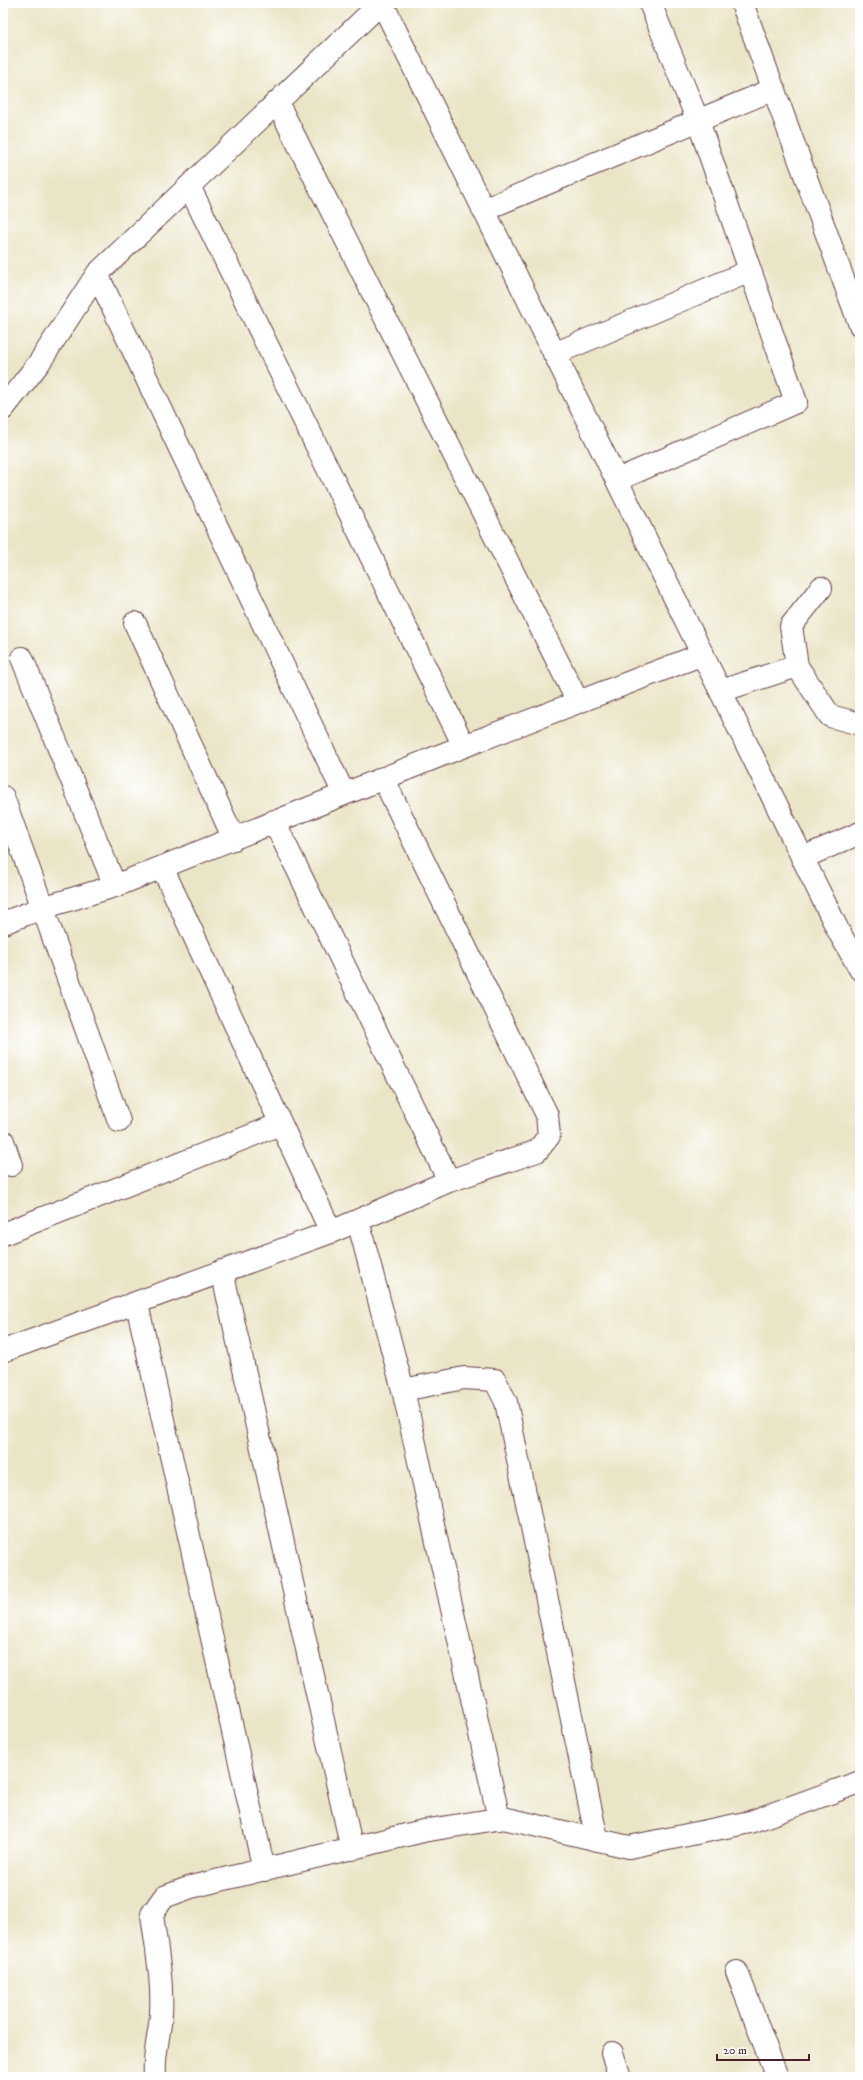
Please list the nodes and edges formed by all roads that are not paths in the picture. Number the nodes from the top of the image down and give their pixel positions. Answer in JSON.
{"nodes":[{"id":1,"x":381,"y":3,"type":"edge"},
{"id":2,"x":650,"y":3,"type":"edge"},
{"id":3,"x":742,"y":3,"type":"edge"},
{"id":4,"x":774,"y":89,"type":"junction"},
{"id":5,"x":277,"y":102,"type":"junction"},
{"id":6,"x":698,"y":121,"type":"junction"},
{"id":7,"x":189,"y":186,"type":"junction"},
{"id":8,"x":484,"y":210,"type":"junction"},
{"id":9,"x":750,"y":271,"type":"junction"},
{"id":10,"x":96,"y":274,"type":"junction"},
{"id":11,"x":852,"y":275,"type":"edge"},
{"id":12,"x":860,"y":325,"type":"edge"},
{"id":13,"x":554,"y":354,"type":"junction"},
{"id":14,"x":3,"y":409,"type":"edge"},
{"id":15,"x":617,"y":480,"type":"junction"},
{"id":16,"x":821,"y":588,"type":"dead end"},
{"id":17,"x":135,"y":622,"type":"dead end"},
{"id":18,"x":703,"y":654,"type":"junction"},
{"id":19,"x":22,"y":658,"type":"dead end"},
{"id":20,"x":797,"y":666,"type":"junction"},
{"id":21,"x":720,"y":691,"type":"junction"},
{"id":22,"x":578,"y":702,"type":"junction"},
{"id":23,"x":860,"y":724,"type":"edge"},
{"id":24,"x":464,"y":746,"type":"junction"},
{"id":25,"x":382,"y":778,"type":"junction"},
{"id":26,"x":344,"y":794,"type":"junction"},
{"id":27,"x":3,"y":797,"type":"edge"},
{"id":28,"x":274,"y":821,"type":"junction"},
{"id":29,"x":860,"y":833,"type":"edge"},
{"id":30,"x":234,"y":839,"type":"junction"},
{"id":31,"x":802,"y":858,"type":"junction"},
{"id":32,"x":162,"y":867,"type":"junction"},
{"id":33,"x":115,"y":886,"type":"junction"},
{"id":34,"x":42,"y":908,"type":"junction"},
{"id":35,"x":3,"y":923,"type":"edge"},
{"id":36,"x":860,"y":969,"type":"edge"},
{"id":37,"x":119,"y":1121,"type":"dead end"},
{"id":38,"x":280,"y":1124,"type":"junction"},
{"id":39,"x":3,"y":1141,"type":"edge"},
{"id":40,"x":11,"y":1165,"type":"dead end"},
{"id":41,"x":449,"y":1181,"type":"junction"},
{"id":42,"x":358,"y":1221,"type":"junction"},
{"id":43,"x":331,"y":1232,"type":"junction"},
{"id":44,"x":3,"y":1234,"type":"edge"},
{"id":45,"x":222,"y":1271,"type":"junction"},
{"id":46,"x":136,"y":1304,"type":"junction"},
{"id":47,"x":3,"y":1351,"type":"edge"},
{"id":48,"x":403,"y":1390,"type":"junction"},
{"id":49,"x":860,"y":1782,"type":"edge"},
{"id":50,"x":499,"y":1819,"type":"junction"},
{"id":51,"x":597,"y":1840,"type":"junction"},
{"id":52,"x":352,"y":1849,"type":"junction"},
{"id":53,"x":264,"y":1870,"type":"junction"},
{"id":54,"x":737,"y":1972,"type":"dead end"},
{"id":55,"x":612,"y":2052,"type":"dead end"},
{"id":56,"x":155,"y":2077,"type":"edge"},
{"id":57,"x":620,"y":2077,"type":"edge"},
{"id":58,"x":777,"y":2077,"type":"edge"}],
"edges":[{"from":1,"to":5,"type":"street"},
{"from":1,"to":8,"type":"street"},
{"from":2,"to":6,"type":"street"},
{"from":3,"to":4,"type":"street"},
{"from":4,"to":6,"type":"street"},
{"from":4,"to":11,"type":"street"},
{"from":5,"to":7,"type":"street"},
{"from":5,"to":22,"type":"street"},
{"from":6,"to":8,"type":"street"},
{"from":6,"to":9,"type":"street"},
{"from":7,"to":10,"type":"street"},
{"from":7,"to":24,"type":"street"},
{"from":8,"to":13,"type":"street"},
{"from":9,"to":13,"type":"street"},
{"from":9,"to":15,"type":"street"},
{"from":10,"to":14,"type":"street"},
{"from":10,"to":26,"type":"street"},
{"from":11,"to":12,"type":"street"},
{"from":13,"to":15,"type":"street"},
{"from":15,"to":18,"type":"street"},
{"from":16,"to":20,"type":"street"},
{"from":17,"to":30,"type":"street"},
{"from":18,"to":21,"type":"street"},
{"from":18,"to":22,"type":"street"},
{"from":19,"to":33,"type":"street"},
{"from":20,"to":21,"type":"street"},
{"from":20,"to":23,"type":"street"},
{"from":21,"to":31,"type":"street"},
{"from":22,"to":24,"type":"street"},
{"from":24,"to":25,"type":"street"},
{"from":25,"to":26,"type":"street"},
{"from":25,"to":41,"type":"street"},
{"from":26,"to":28,"type":"street"},
{"from":27,"to":34,"type":"street"},
{"from":28,"to":30,"type":"street"},
{"from":28,"to":41,"type":"street"},
{"from":29,"to":31,"type":"street"},
{"from":30,"to":32,"type":"street"},
{"from":31,"to":36,"type":"street"},
{"from":32,"to":33,"type":"street"},
{"from":32,"to":38,"type":"street"},
{"from":33,"to":34,"type":"street"},
{"from":34,"to":35,"type":"street"},
{"from":34,"to":37,"type":"street"},
{"from":38,"to":43,"type":"street"},
{"from":38,"to":44,"type":"street"},
{"from":39,"to":40,"type":"street"},
{"from":41,"to":42,"type":"street"},
{"from":42,"to":43,"type":"street"},
{"from":42,"to":48,"type":"street"},
{"from":43,"to":45,"type":"street"},
{"from":45,"to":46,"type":"street"},
{"from":45,"to":52,"type":"street"},
{"from":46,"to":47,"type":"street"},
{"from":46,"to":53,"type":"street"},
{"from":48,"to":50,"type":"street"},
{"from":48,"to":51,"type":"street"},
{"from":49,"to":51,"type":"street"},
{"from":50,"to":51,"type":"street"},
{"from":50,"to":52,"type":"street"},
{"from":52,"to":53,"type":"street"},
{"from":53,"to":56,"type":"street"},
{"from":54,"to":58,"type":"street"},
{"from":55,"to":57,"type":"street"}]}
